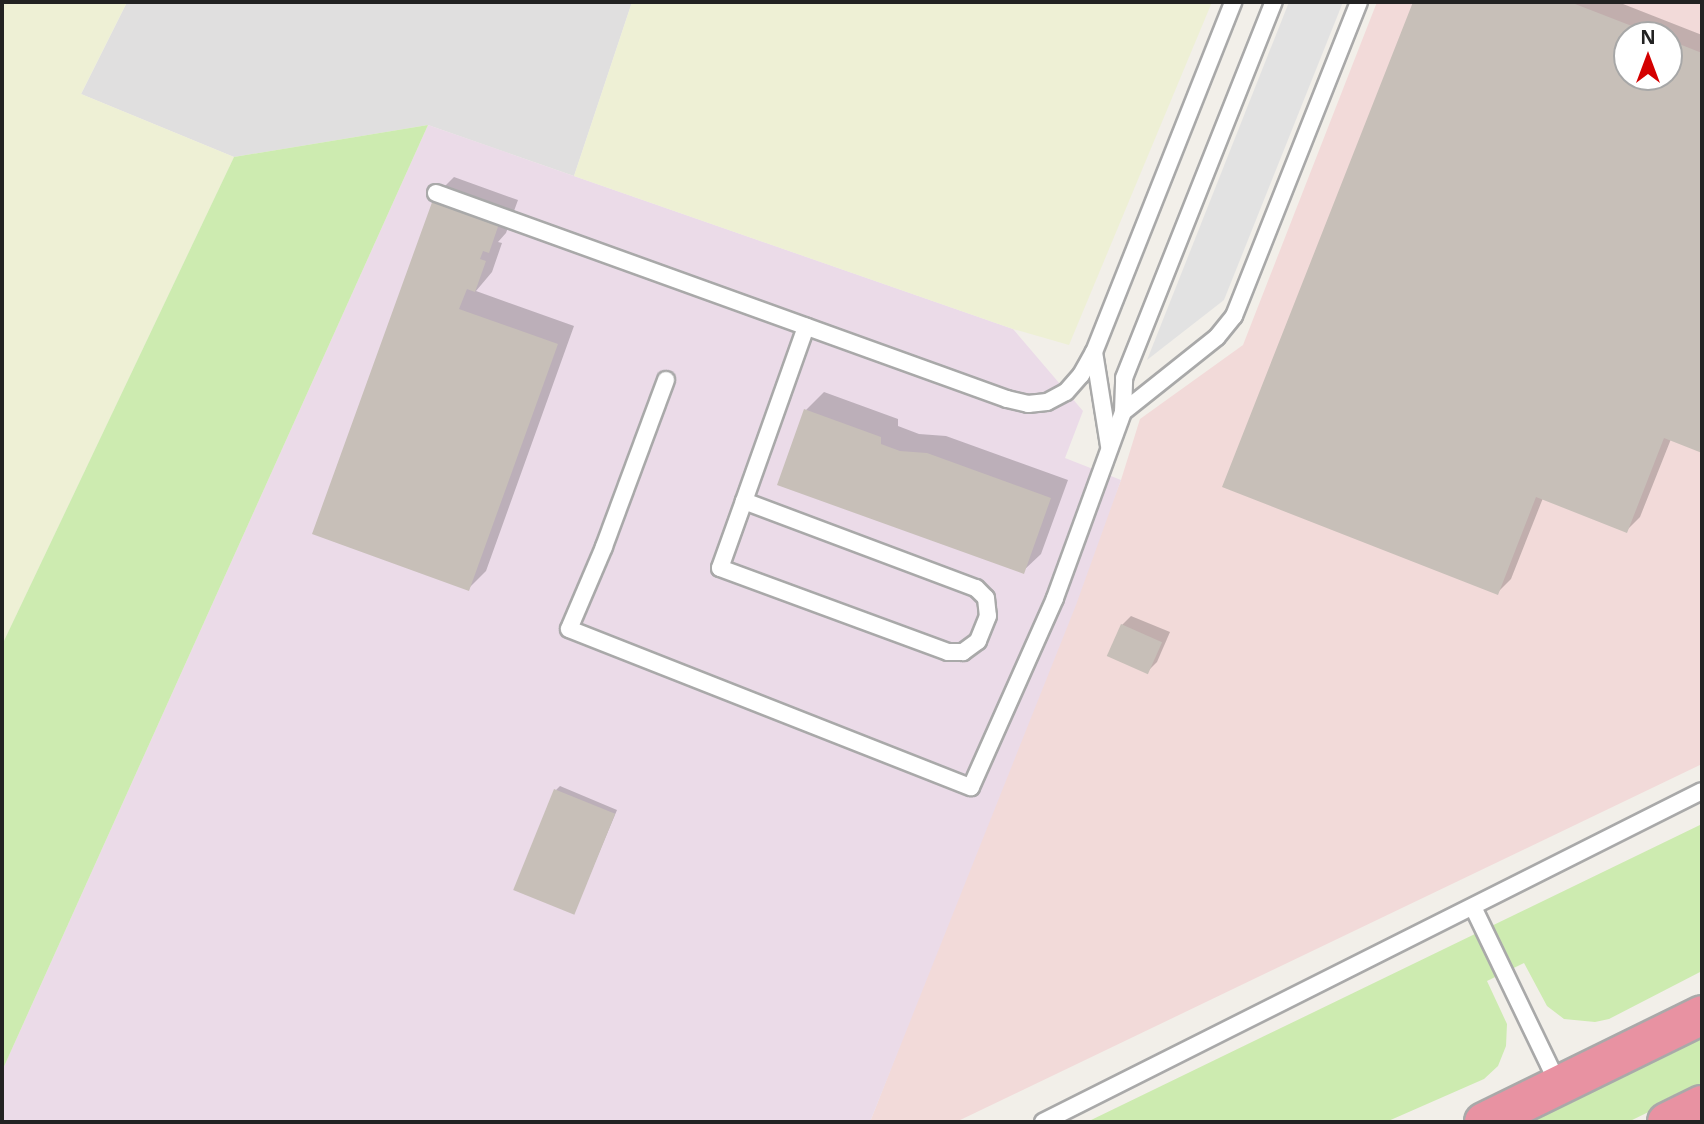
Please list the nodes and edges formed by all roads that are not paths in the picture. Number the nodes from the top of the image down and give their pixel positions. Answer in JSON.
{"nodes":[{"id":1,"x":1233,"y":2,"type":"edge"},
{"id":2,"x":1274,"y":2,"type":"edge"},
{"id":3,"x":1359,"y":2,"type":"edge"},
{"id":4,"x":436,"y":193,"type":"dead end"},
{"id":5,"x":806,"y":327,"type":"junction"},
{"id":6,"x":1094,"y":352,"type":"junction"},
{"id":7,"x":666,"y":380,"type":"dead end"},
{"id":8,"x":1123,"y":412,"type":"junction"},
{"id":9,"x":1109,"y":447,"type":"junction"},
{"id":10,"x":744,"y":501,"type":"junction"},
{"id":11,"x":1702,"y":791,"type":"edge"},
{"id":12,"x":1473,"y":907,"type":"junction"},
{"id":13,"x":1702,"y":1015,"type":"edge"},
{"id":14,"x":1559,"y":1086,"type":"junction"},
{"id":15,"x":1702,"y":1105,"type":"edge"},
{"id":16,"x":1043,"y":1122,"type":"edge"},
{"id":17,"x":1484,"y":1122,"type":"edge"},
{"id":18,"x":1667,"y":1122,"type":"edge"}],
"edges":[{"from":1,"to":6,"type":"lane"},
{"from":2,"to":8,"type":"lane"},
{"from":3,"to":8,"type":"lane"},
{"from":4,"to":5,"type":"lane"},
{"from":5,"to":6,"type":"lane"},
{"from":5,"to":10,"type":"lane"},
{"from":6,"to":9,"type":"lane"},
{"from":7,"to":9,"type":"lane"},
{"from":8,"to":9,"type":"lane"},
{"from":10,"to":10,"type":"lane"},
{"from":11,"to":12,"type":"lane"},
{"from":12,"to":14,"type":"lane"},
{"from":12,"to":16,"type":"lane"},
{"from":13,"to":14,"type":"highway"},
{"from":14,"to":17,"type":"highway"},
{"from":15,"to":18,"type":"highway"}]}
